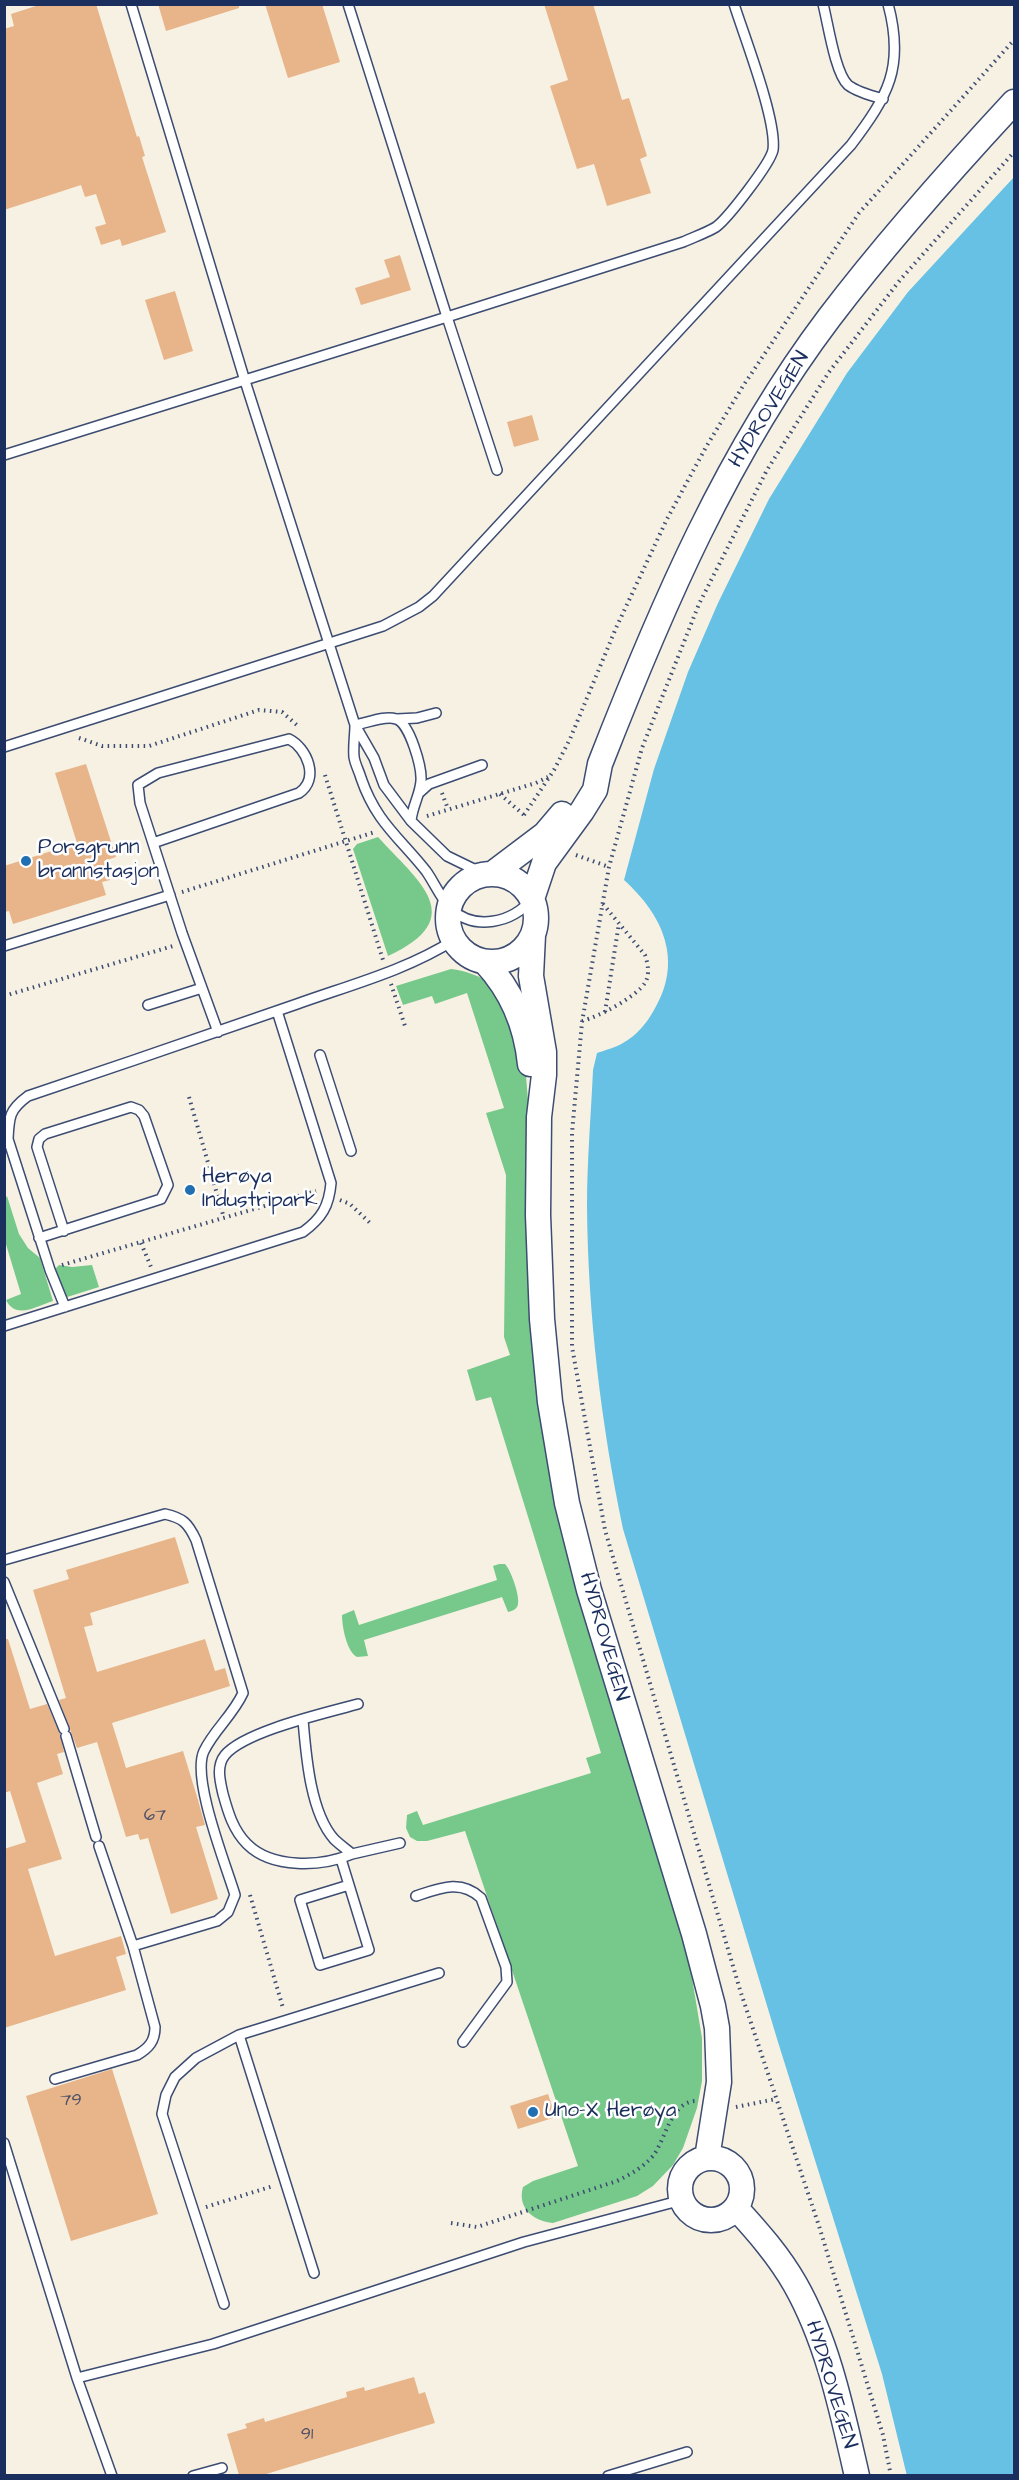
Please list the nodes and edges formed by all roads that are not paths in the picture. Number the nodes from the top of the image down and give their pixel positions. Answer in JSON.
{"nodes":[{"id":1,"x":131,"y":4,"type":"edge"},
{"id":2,"x":348,"y":4,"type":"edge"},
{"id":3,"x":734,"y":4,"type":"edge"},
{"id":4,"x":823,"y":4,"type":"edge"},
{"id":5,"x":888,"y":4,"type":"edge"},
{"id":6,"x":883,"y":99,"type":"junction"},
{"id":7,"x":1014,"y":102,"type":"edge"},
{"id":8,"x":447,"y":317,"type":"junction"},
{"id":9,"x":245,"y":381,"type":"junction"},
{"id":10,"x":4,"y":455,"type":"edge"},
{"id":11,"x":497,"y":470,"type":"dead end"},
{"id":12,"x":329,"y":644,"type":"junction"},
{"id":13,"x":436,"y":713,"type":"dead end"},
{"id":14,"x":397,"y":719,"type":"junction"},
{"id":15,"x":355,"y":724,"type":"junction"},
{"id":16,"x":4,"y":747,"type":"edge"},
{"id":17,"x":600,"y":764,"type":"junction"},
{"id":18,"x":482,"y":765,"type":"dead end"},
{"id":19,"x":419,"y":793,"type":"junction"},
{"id":20,"x":411,"y":821,"type":"junction"},
{"id":21,"x":153,"y":843,"type":"junction"},
{"id":22,"x":488,"y":874,"type":"junction"},
{"id":23,"x":170,"y":896,"type":"junction"},
{"id":24,"x":532,"y":898,"type":"junction"},
{"id":25,"x":449,"y":907,"type":"junction"},
{"id":26,"x":533,"y":935,"type":"junction"},
{"id":27,"x":454,"y":940,"type":"junction"},
{"id":28,"x":4,"y":946,"type":"edge"},
{"id":29,"x":485,"y":962,"type":"junction"},
{"id":30,"x":202,"y":988,"type":"junction"},
{"id":31,"x":148,"y":1005,"type":"dead end"},
{"id":32,"x":278,"y":1011,"type":"junction"},
{"id":33,"x":218,"y":1032,"type":"junction"},
{"id":34,"x":320,"y":1055,"type":"dead end"},
{"id":35,"x":540,"y":1105,"type":"junction"},
{"id":36,"x":351,"y":1150,"type":"dead end"},
{"id":37,"x":64,"y":1231,"type":"junction"},
{"id":38,"x":39,"y":1238,"type":"junction"},
{"id":39,"x":65,"y":1306,"type":"junction"},
{"id":40,"x":4,"y":1326,"type":"edge"},
{"id":41,"x":4,"y":1560,"type":"edge"},
{"id":42,"x":4,"y":1582,"type":"edge"},
{"id":43,"x":358,"y":1704,"type":"dead end"},
{"id":44,"x":303,"y":1720,"type":"junction"},
{"id":45,"x":400,"y":1843,"type":"dead end"},
{"id":46,"x":352,"y":1854,"type":"junction"},
{"id":47,"x":341,"y":1859,"type":"junction"},
{"id":48,"x":349,"y":1885,"type":"junction"},
{"id":49,"x":416,"y":1896,"type":"dead end"},
{"id":50,"x":133,"y":1946,"type":"junction"},
{"id":51,"x":439,"y":1973,"type":"dead end"},
{"id":52,"x":239,"y":2035,"type":"junction"},
{"id":53,"x":463,"y":2042,"type":"dead end"},
{"id":54,"x":55,"y":2079,"type":"dead end"},
{"id":55,"x":4,"y":2143,"type":"edge"},
{"id":56,"x":706,"y":2158,"type":"junction"},
{"id":57,"x":682,"y":2200,"type":"junction"},
{"id":58,"x":736,"y":2208,"type":"junction"},
{"id":59,"x":314,"y":2273,"type":"dead end"},
{"id":60,"x":224,"y":2304,"type":"dead end"},
{"id":61,"x":77,"y":2378,"type":"junction"},
{"id":62,"x":687,"y":2452,"type":"dead end"},
{"id":63,"x":222,"y":2468,"type":"dead end"},
{"id":64,"x":112,"y":2475,"type":"edge"},
{"id":65,"x":193,"y":2475,"type":"edge"},
{"id":66,"x":608,"y":2475,"type":"edge"},
{"id":67,"x":857,"y":2475,"type":"edge"}],
"edges":[{"from":1,"to":9,"type":"lane"},
{"from":2,"to":8,"type":"lane"},
{"from":3,"to":8,"type":"lane"},
{"from":4,"to":6,"type":"lane"},
{"from":5,"to":6,"type":"lane"},
{"from":6,"to":12,"type":"lane"},
{"from":7,"to":17,"type":"street","name":"HYDROVEGEN"},
{"from":8,"to":9,"type":"lane"},
{"from":8,"to":11,"type":"lane"},
{"from":9,"to":10,"type":"lane"},
{"from":9,"to":12,"type":"lane"},
{"from":12,"to":15,"type":"lane"},
{"from":12,"to":16,"type":"lane"},
{"from":13,"to":14,"type":"lane"},
{"from":14,"to":15,"type":"lane"},
{"from":14,"to":19,"type":"lane"},
{"from":15,"to":20,"type":"lane"},
{"from":15,"to":25,"type":"lane"},
{"from":17,"to":22,"type":"street","name":"HYDROVEGEN"},
{"from":17,"to":24,"type":"street","name":"HYDROVEGEN"},
{"from":18,"to":19,"type":"lane"},
{"from":19,"to":20,"type":"lane"},
{"from":20,"to":22,"type":"lane"},
{"from":21,"to":21,"type":"lane"},
{"from":21,"to":23,"type":"lane"},
{"from":22,"to":24,"type":"street"},
{"from":22,"to":25,"type":"street","name":"HYDROVEGEN"},
{"from":23,"to":28,"type":"lane"},
{"from":23,"to":30,"type":"lane"},
{"from":24,"to":25,"type":"lane"},
{"from":24,"to":26,"type":"street","name":"HYDROVEGEN"},
{"from":25,"to":27,"type":"street"},
{"from":26,"to":29,"type":"street"},
{"from":26,"to":35,"type":"street","name":"HYDROVEGEN"},
{"from":27,"to":29,"type":"street","name":"HYDROVEGEN"},
{"from":27,"to":32,"type":"lane"},
{"from":29,"to":35,"type":"street","name":"HYDROVEGEN"},
{"from":30,"to":31,"type":"lane"},
{"from":30,"to":33,"type":"lane"},
{"from":32,"to":33,"type":"lane"},
{"from":32,"to":39,"type":"lane"},
{"from":33,"to":38,"type":"lane"},
{"from":34,"to":36,"type":"lane"},
{"from":35,"to":56,"type":"street","name":"HYDROVEGEN"},
{"from":37,"to":37,"type":"lane"},
{"from":37,"to":38,"type":"lane"},
{"from":38,"to":39,"type":"lane"},
{"from":39,"to":40,"type":"lane"},
{"from":41,"to":50,"type":"lane"},
{"from":42,"to":50,"type":"lane"},
{"from":43,"to":44,"type":"lane"},
{"from":44,"to":46,"type":"lane"},
{"from":44,"to":47,"type":"lane"},
{"from":45,"to":46,"type":"lane"},
{"from":46,"to":47,"type":"lane"},
{"from":47,"to":48,"type":"lane"},
{"from":48,"to":48,"type":"lane"},
{"from":49,"to":53,"type":"lane"},
{"from":50,"to":54,"type":"lane"},
{"from":51,"to":52,"type":"lane"},
{"from":52,"to":59,"type":"lane"},
{"from":52,"to":60,"type":"lane"},
{"from":55,"to":61,"type":"lane"},
{"from":56,"to":57,"type":"street"},
{"from":56,"to":58,"type":"street"},
{"from":57,"to":58,"type":"street"},
{"from":57,"to":61,"type":"lane"},
{"from":58,"to":67,"type":"street","name":"HYDROVEGEN"},
{"from":61,"to":64,"type":"lane"},
{"from":62,"to":66,"type":"lane"},
{"from":63,"to":65,"type":"lane"}]}
